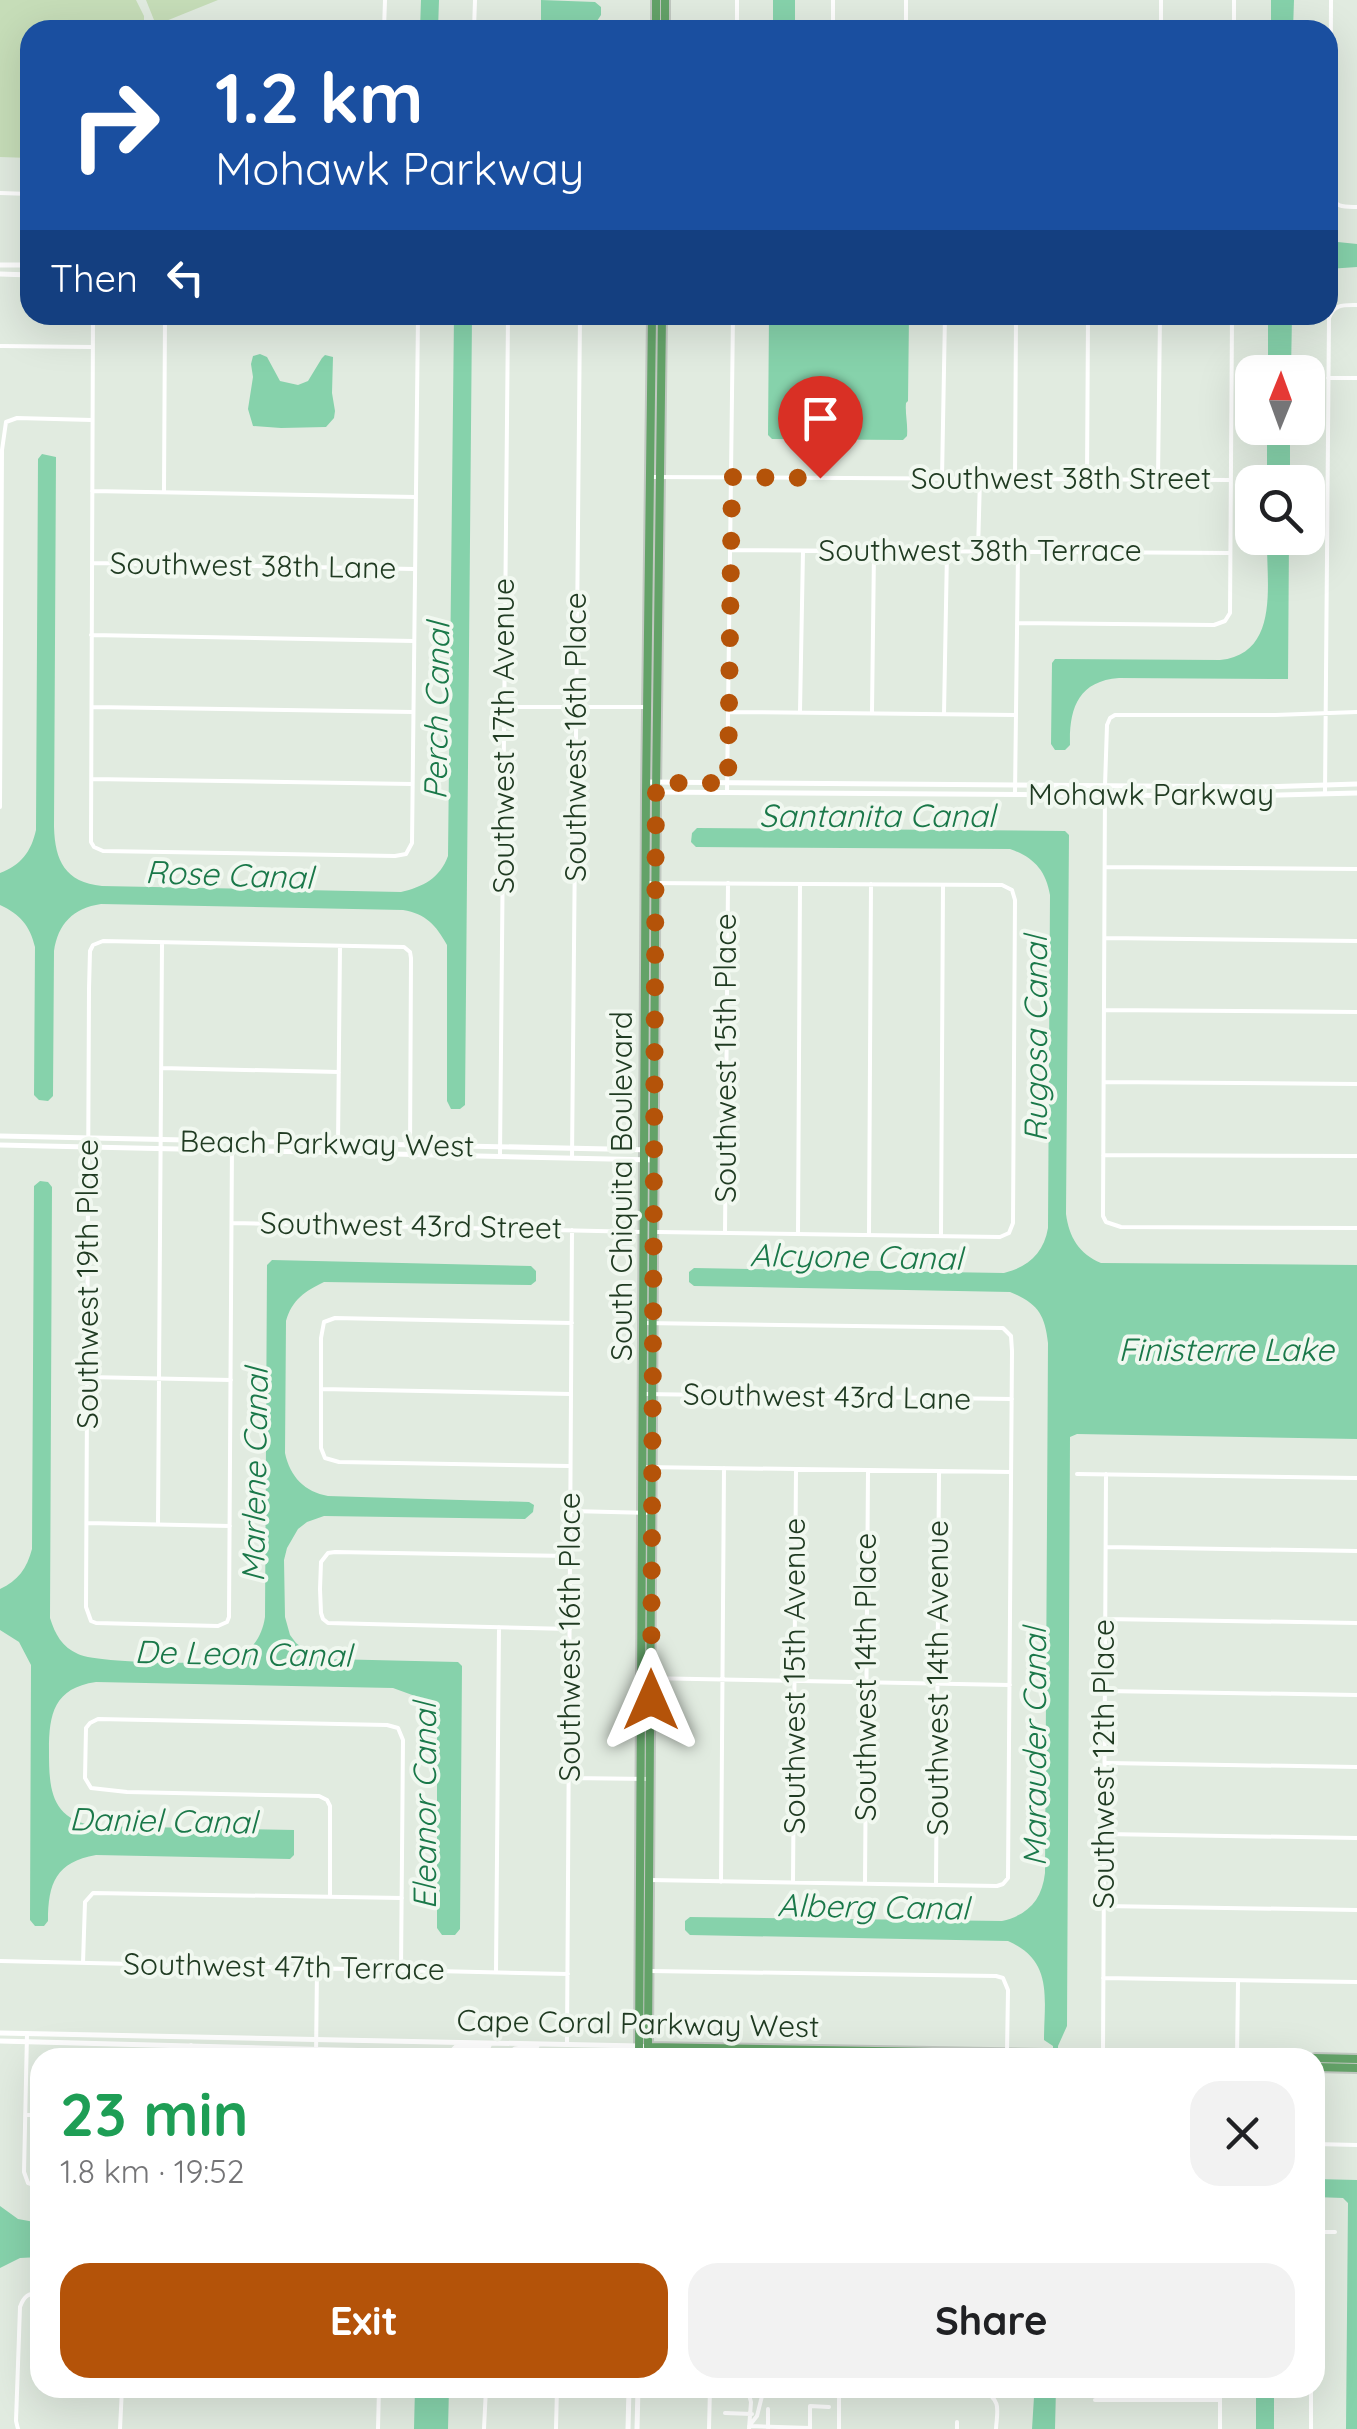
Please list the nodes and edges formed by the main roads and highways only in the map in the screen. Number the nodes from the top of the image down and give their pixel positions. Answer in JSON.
{"nodes":[{"id":1,"x":656,"y":0,"type":"edge"},
{"id":2,"x":665,"y":0,"type":"edge"},
{"id":3,"x":660,"y":19,"type":"joint"},
{"id":4,"x":652,"y":325,"type":"edge"},
{"id":5,"x":662,"y":325,"type":"edge"},
{"id":6,"x":655,"y":476,"type":"junction"},
{"id":7,"x":646,"y":2048,"type":"edge"},
{"id":8,"x":1325,"y":2058,"type":"edge"},
{"id":9,"x":1357,"y":2059,"type":"edge"},
{"id":10,"x":1325,"y":2067,"type":"edge"},
{"id":11,"x":1357,"y":2068,"type":"edge"}],
"edges":[{"from":1,"to":3,"type":"main road"},
{"from":2,"to":3,"type":"main road"},
{"from":4,"to":6,"type":"main road","name":"South Chiquita Boulevard"},
{"from":5,"to":6,"type":"main road","name":"South Chiquita Boulevard"},
{"from":6,"to":7,"type":"main road","name":"South Chiquita Boulevard"},
{"from":8,"to":9,"type":"main road"},
{"from":10,"to":11,"type":"main road"}]}
